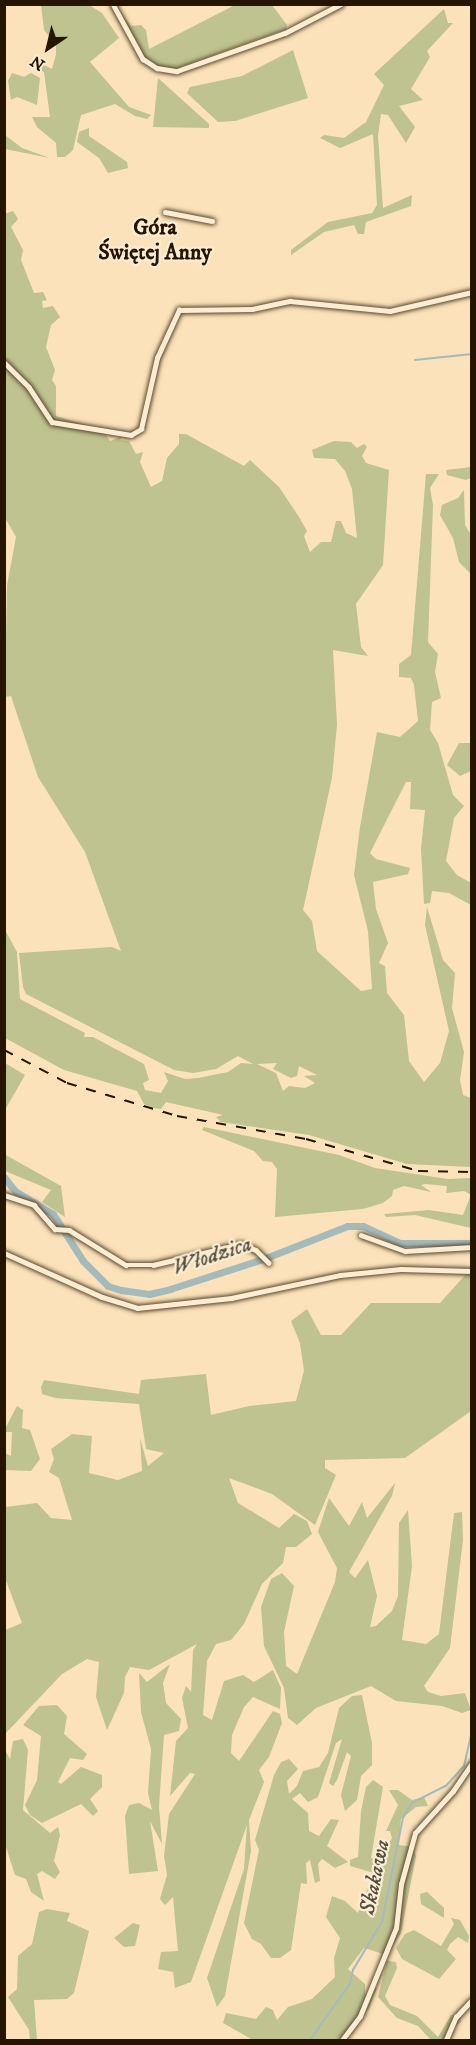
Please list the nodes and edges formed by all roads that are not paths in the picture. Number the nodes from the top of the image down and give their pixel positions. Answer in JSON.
{"nodes":[{"id":1,"x":113,"y":4,"type":"edge"},
{"id":2,"x":341,"y":4,"type":"edge"},
{"id":3,"x":165,"y":212,"type":"dead end"},
{"id":4,"x":212,"y":221,"type":"dead end"},
{"id":5,"x":471,"y":292,"type":"edge"},
{"id":6,"x":4,"y":362,"type":"edge"},
{"id":7,"x":4,"y":1195,"type":"edge"},
{"id":8,"x":361,"y":1235,"type":"dead end"},
{"id":9,"x":471,"y":1247,"type":"edge"},
{"id":10,"x":4,"y":1253,"type":"edge"},
{"id":11,"x":267,"y":1263,"type":"dead end"},
{"id":12,"x":471,"y":1271,"type":"edge"},
{"id":13,"x":471,"y":1763,"type":"edge"},
{"id":14,"x":471,"y":2000,"type":"edge"},
{"id":15,"x":342,"y":2040,"type":"edge"},
{"id":16,"x":446,"y":2040,"type":"edge"}],
"edges":[{"from":1,"to":2,"type":"street"},
{"from":3,"to":4,"type":"street"},
{"from":5,"to":6,"type":"street"},
{"from":7,"to":11,"type":"street"},
{"from":8,"to":9,"type":"street"},
{"from":10,"to":12,"type":"street"},
{"from":13,"to":15,"type":"street"},
{"from":14,"to":16,"type":"street"}]}
